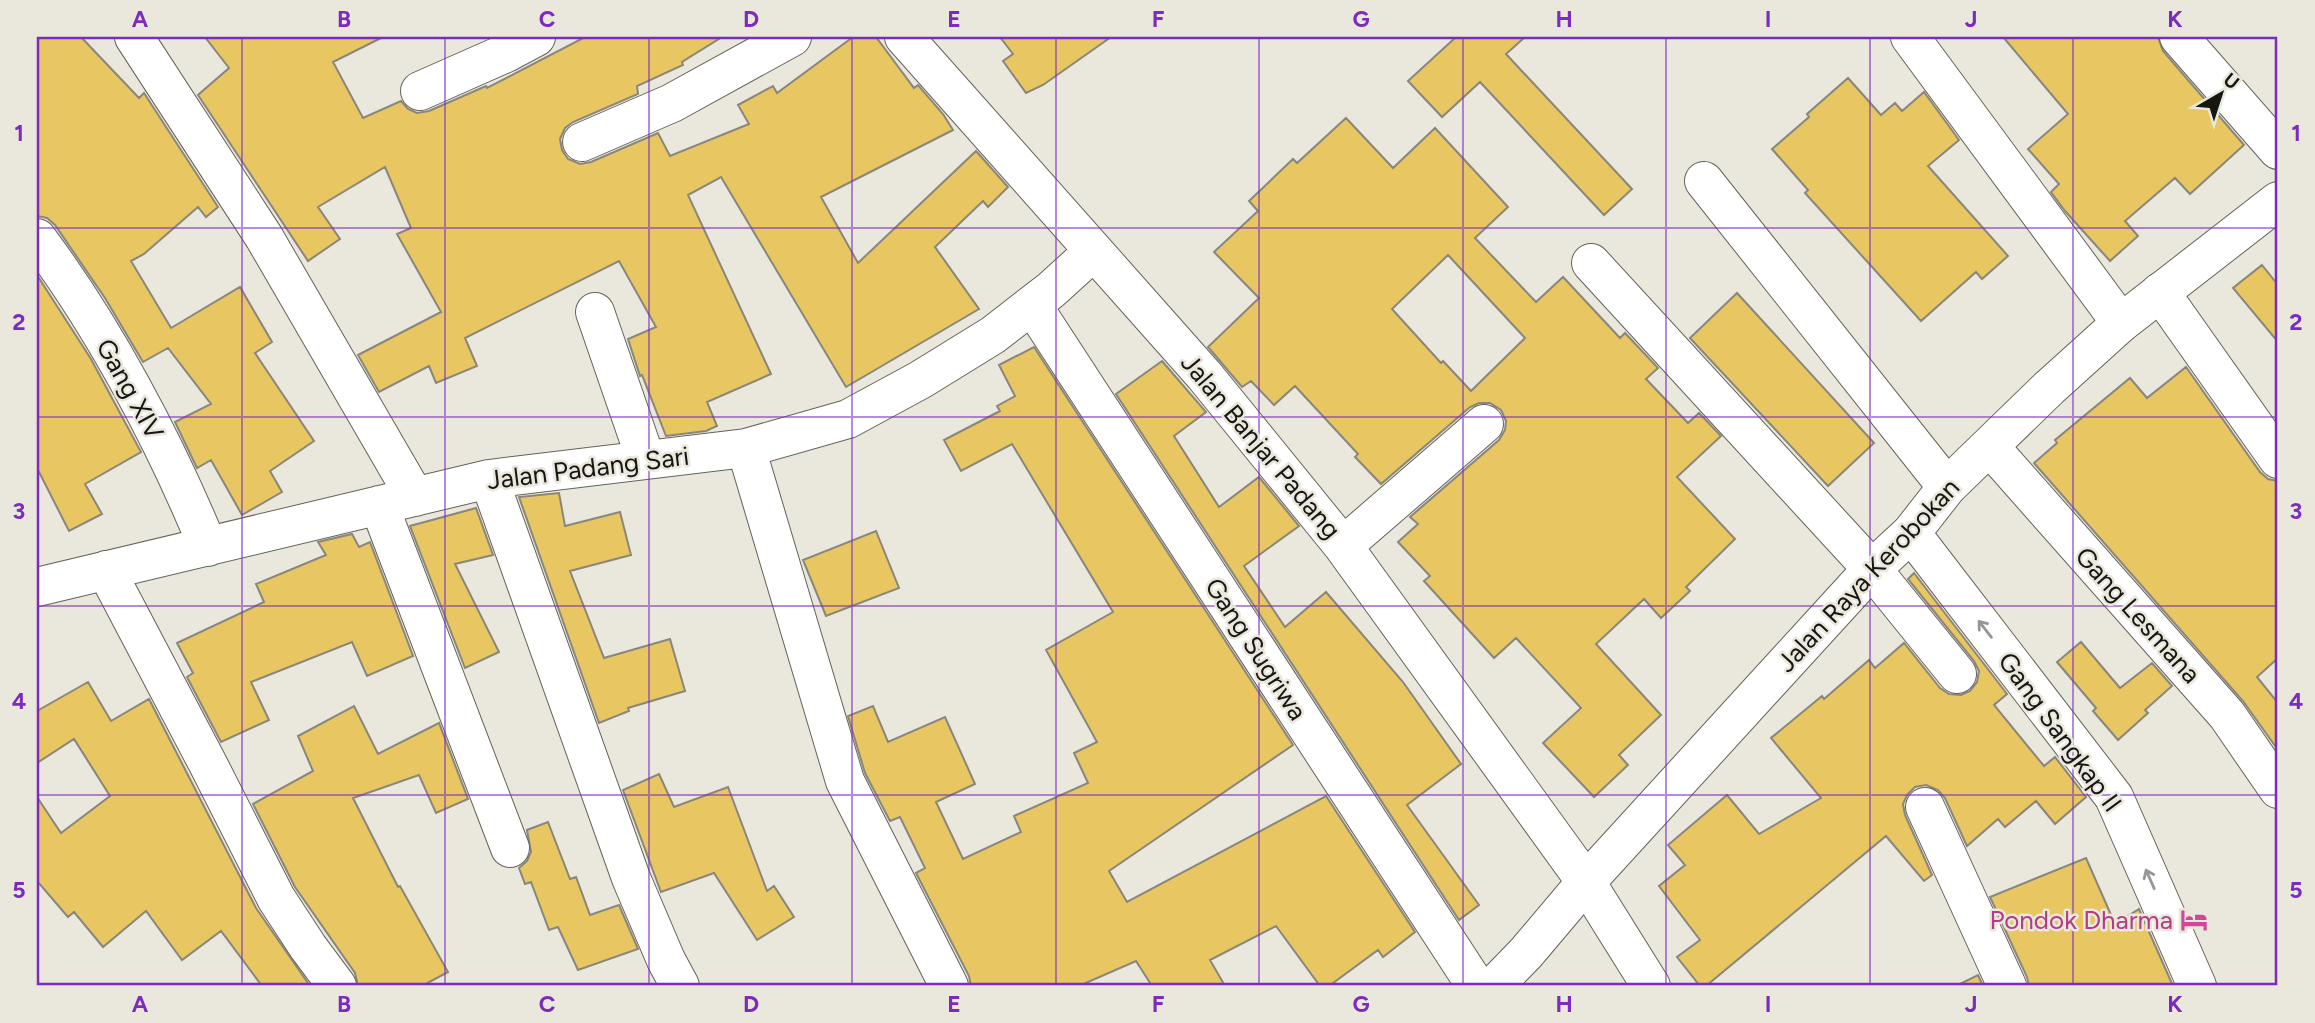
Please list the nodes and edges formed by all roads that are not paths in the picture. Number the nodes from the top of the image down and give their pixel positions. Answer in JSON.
{"nodes":[{"id":1,"x":134,"y":37,"type":"edge"},
{"id":2,"x":536,"y":37,"type":"edge"},
{"id":3,"x":792,"y":37,"type":"edge"},
{"id":4,"x":904,"y":37,"type":"edge"},
{"id":5,"x":1910,"y":37,"type":"edge"},
{"id":6,"x":2179,"y":37,"type":"edge"},
{"id":7,"x":420,"y":91,"type":"dead end"},
{"id":8,"x":582,"y":142,"type":"dead end"},
{"id":9,"x":2278,"y":150,"type":"edge"},
{"id":10,"x":1704,"y":181,"type":"dead end"},
{"id":11,"x":2275,"y":209,"type":"edge"},
{"id":12,"x":37,"y":239,"type":"edge"},
{"id":13,"x":1094,"y":251,"type":"junction"},
{"id":14,"x":1591,"y":262,"type":"dead end"},
{"id":15,"x":2160,"y":292,"type":"junction"},
{"id":16,"x":1035,"y":311,"type":"dead end"},
{"id":17,"x":595,"y":312,"type":"dead end"},
{"id":18,"x":2121,"y":323,"type":"junction"},
{"id":19,"x":1484,"y":424,"type":"dead end"},
{"id":20,"x":746,"y":447,"type":"junction"},
{"id":21,"x":1990,"y":447,"type":"junction"},
{"id":22,"x":2278,"y":459,"type":"edge"},
{"id":23,"x":646,"y":460,"type":"junction"},
{"id":24,"x":489,"y":479,"type":"junction"},
{"id":25,"x":1947,"y":487,"type":"junction"},
{"id":26,"x":397,"y":501,"type":"junction"},
{"id":27,"x":1911,"y":533,"type":"junction"},
{"id":28,"x":1343,"y":546,"type":"junction"},
{"id":29,"x":208,"y":547,"type":"junction"},
{"id":30,"x":1872,"y":569,"type":"junction"},
{"id":31,"x":106,"y":570,"type":"junction"},
{"id":32,"x":37,"y":587,"type":"edge"},
{"id":33,"x":1957,"y":674,"type":"dead end"},
{"id":34,"x":2278,"y":789,"type":"edge"},
{"id":35,"x":1925,"y":807,"type":"dead end"},
{"id":36,"x":510,"y":848,"type":"dead end"},
{"id":37,"x":1586,"y":882,"type":"junction"},
{"id":38,"x":337,"y":986,"type":"edge"},
{"id":39,"x":680,"y":986,"type":"edge"},
{"id":40,"x":949,"y":986,"type":"edge"},
{"id":41,"x":1476,"y":986,"type":"edge"},
{"id":42,"x":1494,"y":986,"type":"edge"},
{"id":43,"x":1651,"y":986,"type":"edge"},
{"id":44,"x":2007,"y":986,"type":"edge"},
{"id":45,"x":2197,"y":986,"type":"edge"}],
"edges":[{"from":1,"to":26,"type":"street"},
{"from":2,"to":7,"type":"street"},
{"from":3,"to":8,"type":"street"},
{"from":4,"to":13,"type":"street","name":"Jalan Banjar Padang"},
{"from":5,"to":18,"type":"street"},
{"from":6,"to":9,"type":"street"},
{"from":10,"to":25,"type":"street"},
{"from":11,"to":15,"type":"street","name":"Jalan Raya Kerobokan"},
{"from":12,"to":29,"type":"street","name":"Gang XIV"},
{"from":13,"to":20,"type":"street","name":"Jalan Padang Sari"},
{"from":13,"to":28,"type":"street","name":"Jalan Banjar Padang"},
{"from":14,"to":30,"type":"street"},
{"from":15,"to":18,"type":"street","name":"Jalan Raya Kerobokan"},
{"from":15,"to":22,"type":"street"},
{"from":16,"to":41,"type":"street","name":"Gang Sugriwa"},
{"from":17,"to":23,"type":"street"},
{"from":18,"to":21,"type":"street","name":"Jalan Raya Kerobokan"},
{"from":19,"to":28,"type":"street"},
{"from":20,"to":23,"type":"street","name":"Jalan Padang Sari"},
{"from":20,"to":40,"type":"street"},
{"from":21,"to":25,"type":"street","name":"Jalan Raya Kerobokan"},
{"from":21,"to":34,"type":"street","name":"Gang Lesmana"},
{"from":23,"to":24,"type":"street","name":"Jalan Padang Sari"},
{"from":24,"to":26,"type":"street","name":"Jalan Padang Sari"},
{"from":24,"to":39,"type":"street"},
{"from":25,"to":27,"type":"street","name":"Jalan Raya Kerobokan"},
{"from":26,"to":29,"type":"street","name":"Jalan Padang Sari"},
{"from":26,"to":36,"type":"street"},
{"from":27,"to":30,"type":"street","name":"Jalan Raya Kerobokan"},
{"from":45,"to":27,"type":"street","name":"Gang Sangkap II","one_way":true},
{"from":28,"to":37,"type":"street","name":"Jalan Banjar Padang"},
{"from":29,"to":31,"type":"street","name":"Jalan Padang Sari"},
{"from":30,"to":33,"type":"street"},
{"from":30,"to":37,"type":"street","name":"Jalan Raya Kerobokan"},
{"from":31,"to":32,"type":"street","name":"Jalan Padang Sari"},
{"from":31,"to":38,"type":"street"},
{"from":35,"to":44,"type":"street"},
{"from":37,"to":42,"type":"street","name":"Jalan Raya Kerobokan"},
{"from":37,"to":43,"type":"street","name":"Jalan Banjar Padang"}]}
